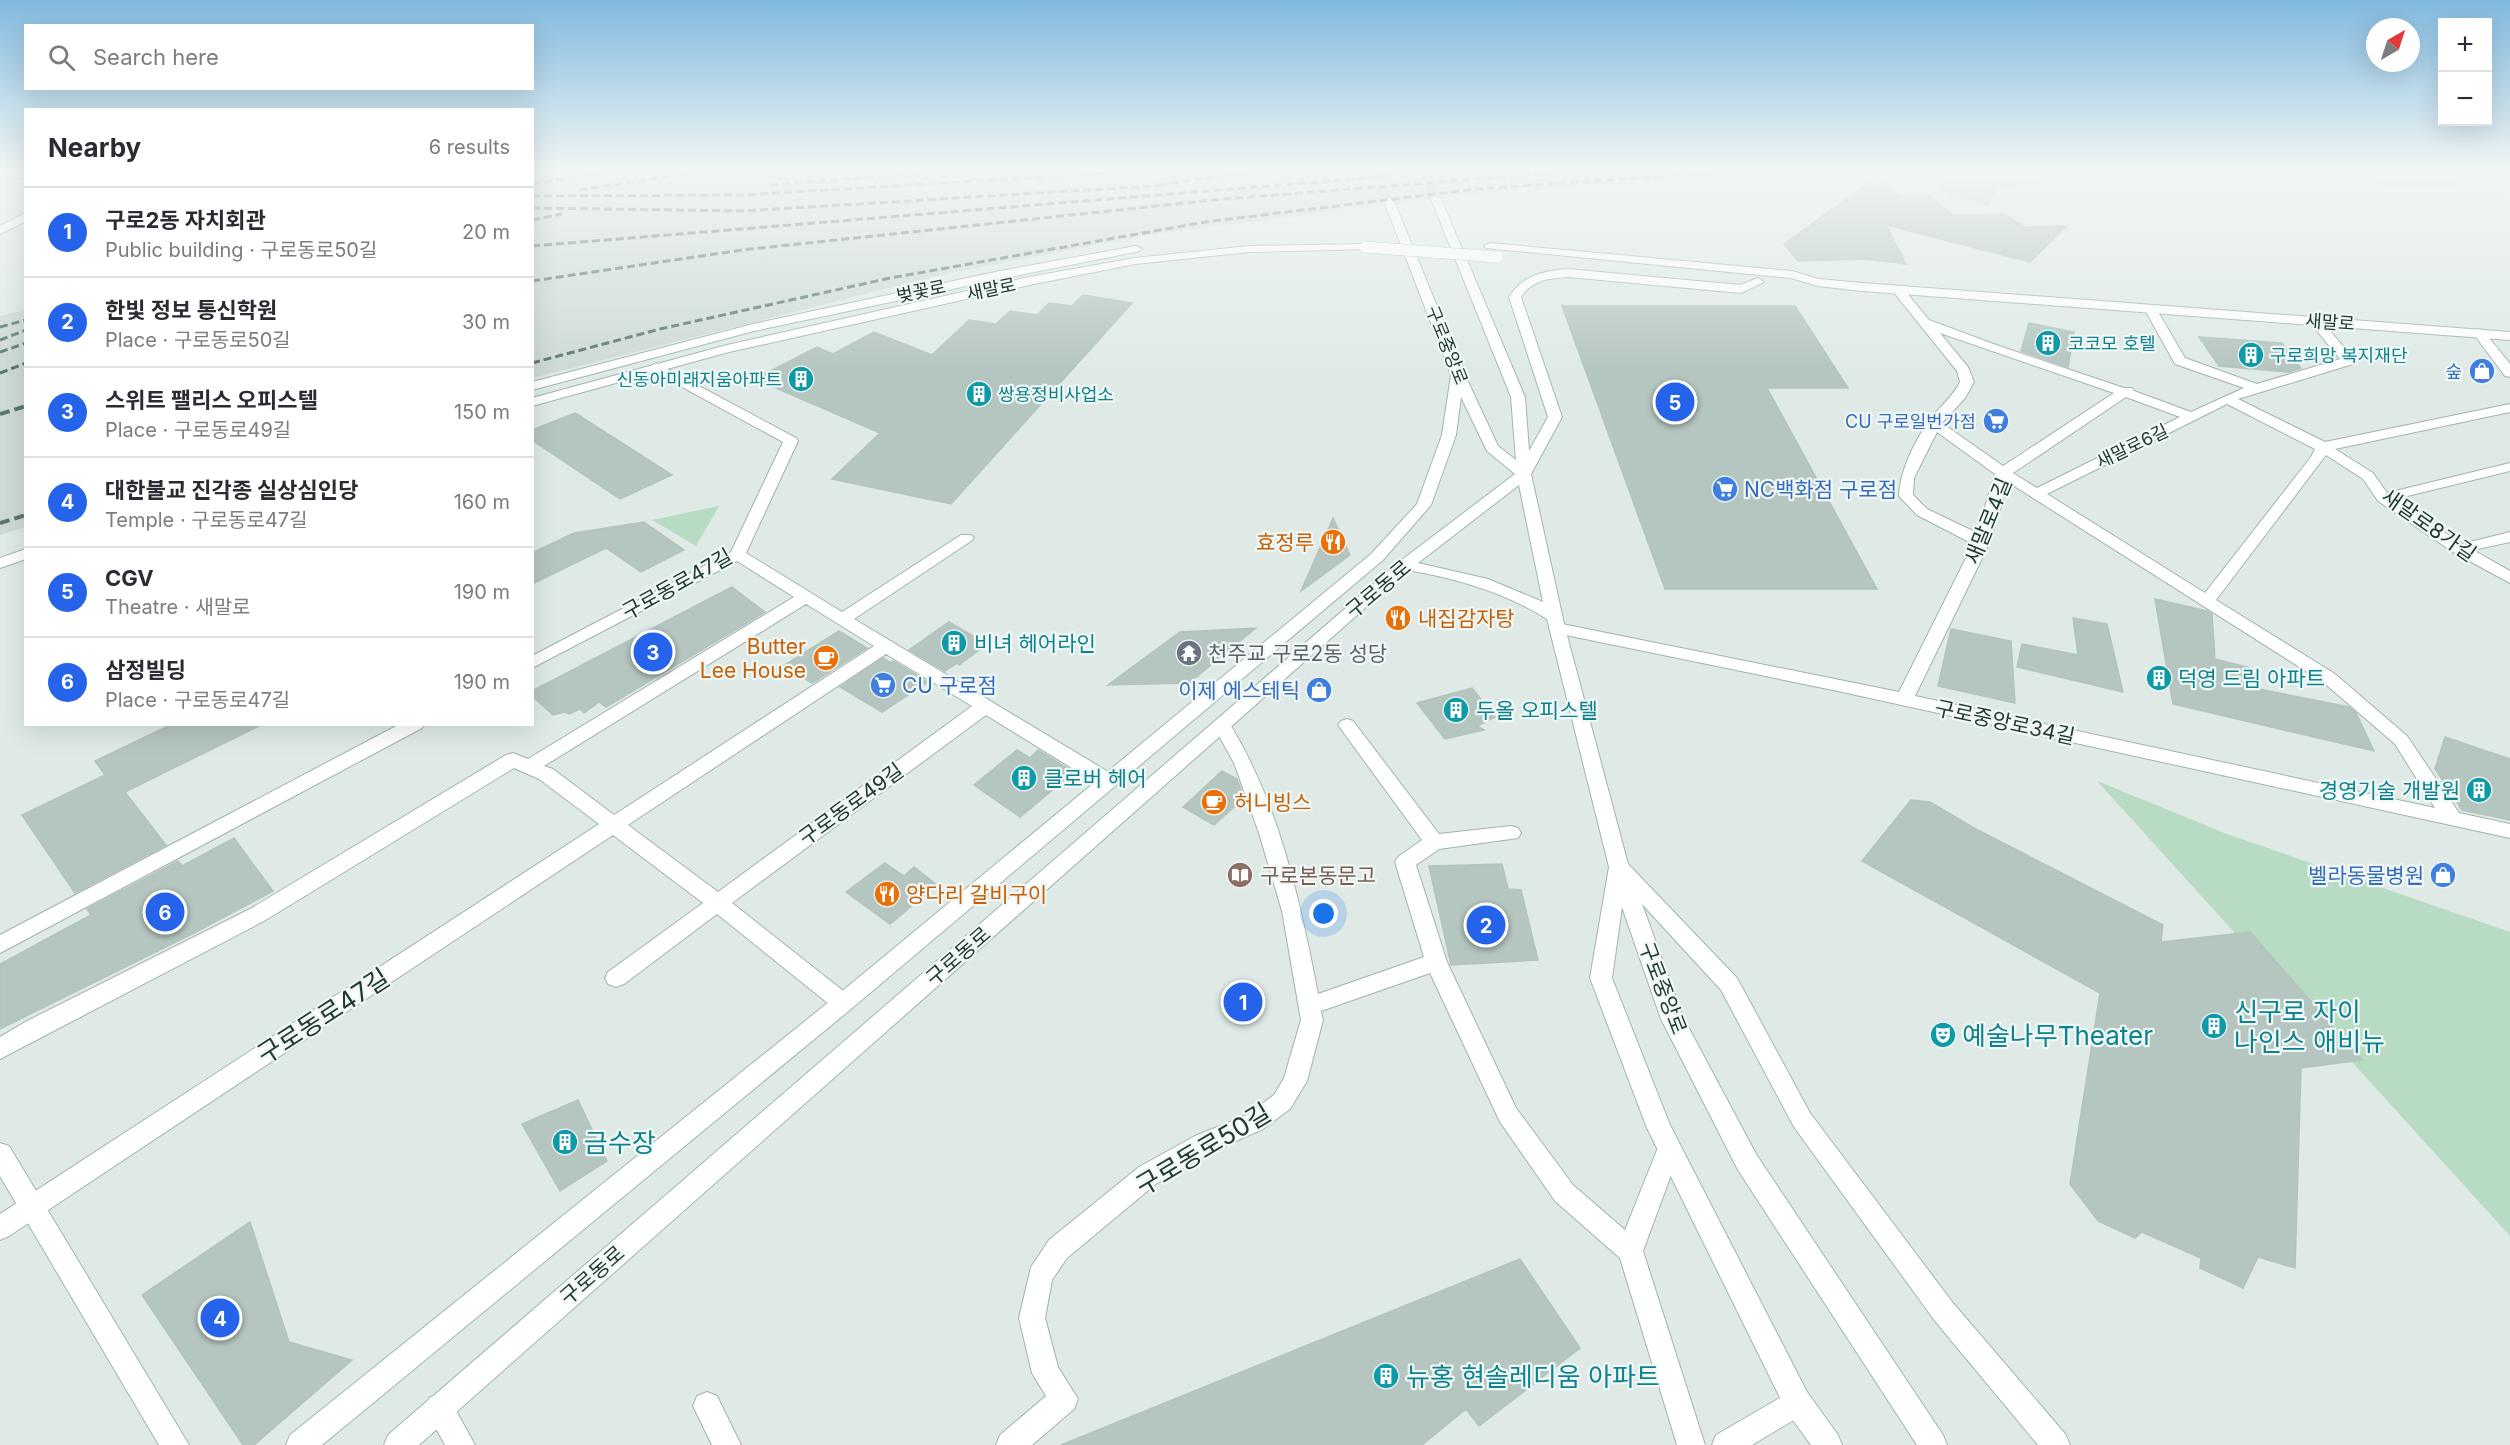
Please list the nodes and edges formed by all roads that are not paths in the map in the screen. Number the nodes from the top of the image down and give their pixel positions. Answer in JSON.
{"nodes":[{"id":1,"x":1403,"y":236,"type":"edge"},
{"id":2,"x":1451,"y":236,"type":"edge"},
{"id":3,"x":1425,"y":241,"type":"joint"},
{"id":4,"x":1364,"y":243,"type":"junction"},
{"id":5,"x":1758,"y":282,"type":"junction"},
{"id":6,"x":1818,"y":282,"type":"junction"},
{"id":7,"x":1898,"y":290,"type":"junction"},
{"id":8,"x":2150,"y":308,"type":"junction"},
{"id":9,"x":2315,"y":321,"type":"junction"},
{"id":10,"x":1924,"y":323,"type":"junction"},
{"id":11,"x":2479,"y":333,"type":"junction"},
{"id":12,"x":2510,"y":336,"type":"edge"},
{"id":13,"x":656,"y":367,"type":"junction"},
{"id":14,"x":2510,"y":373,"type":"edge"},
{"id":15,"x":1458,"y":375,"type":"junction"},
{"id":16,"x":534,"y":385,"type":"edge"},
{"id":17,"x":2257,"y":388,"type":"junction"},
{"id":18,"x":2127,"y":391,"type":"junction"},
{"id":19,"x":2228,"y":399,"type":"junction"},
{"id":20,"x":534,"y":401,"type":"edge"},
{"id":21,"x":2510,"y":408,"type":"edge"},
{"id":22,"x":2192,"y":417,"type":"junction"},
{"id":23,"x":1934,"y":424,"type":"junction"},
{"id":24,"x":2323,"y":447,"type":"junction"},
{"id":25,"x":2510,"y":467,"type":"edge"},
{"id":26,"x":2003,"y":473,"type":"junction"},
{"id":27,"x":1524,"y":474,"type":"junction"},
{"id":28,"x":2036,"y":494,"type":"junction"},
{"id":29,"x":2383,"y":498,"type":"junction"},
{"id":30,"x":1396,"y":537,"type":"junction"},
{"id":31,"x":2510,"y":537,"type":"edge"},
{"id":32,"x":966,"y":538,"type":"dead end"},
{"id":33,"x":1982,"y":542,"type":"junction"},
{"id":34,"x":1427,"y":549,"type":"junction"},
{"id":35,"x":2459,"y":549,"type":"junction"},
{"id":36,"x":24,"y":555,"type":"edge"},
{"id":37,"x":736,"y":555,"type":"junction"},
{"id":38,"x":0,"y":563,"type":"edge"},
{"id":39,"x":1405,"y":565,"type":"junction"},
{"id":40,"x":2510,"y":579,"type":"edge"},
{"id":41,"x":806,"y":597,"type":"junction"},
{"id":42,"x":2207,"y":601,"type":"junction"},
{"id":43,"x":842,"y":619,"type":"junction"},
{"id":44,"x":1556,"y":622,"type":"junction"},
{"id":45,"x":886,"y":646,"type":"junction"},
{"id":46,"x":534,"y":662,"type":"edge"},
{"id":47,"x":1904,"y":700,"type":"junction"},
{"id":48,"x":985,"y":706,"type":"junction"},
{"id":49,"x":1222,"y":725,"type":"junction"},
{"id":50,"x":1347,"y":725,"type":"dead end"},
{"id":51,"x":412,"y":726,"type":"edge"},
{"id":52,"x":530,"y":767,"type":"junction"},
{"id":53,"x":1108,"y":782,"type":"junction"},
{"id":54,"x":2452,"y":818,"type":"junction"},
{"id":55,"x":615,"y":826,"type":"junction"},
{"id":56,"x":2510,"y":831,"type":"edge"},
{"id":57,"x":1511,"y":833,"type":"dead end"},
{"id":58,"x":1434,"y":842,"type":"junction"},
{"id":59,"x":1618,"y":865,"type":"junction"},
{"id":60,"x":716,"y":903,"type":"junction"},
{"id":61,"x":0,"y":945,"type":"edge"},
{"id":62,"x":1436,"y":962,"type":"junction"},
{"id":63,"x":616,"y":978,"type":"dead end"},
{"id":64,"x":843,"y":1004,"type":"junction"},
{"id":65,"x":1309,"y":1006,"type":"junction"},
{"id":66,"x":0,"y":1049,"type":"edge"},
{"id":67,"x":1669,"y":1148,"type":"junction"},
{"id":68,"x":0,"y":1154,"type":"edge"},
{"id":69,"x":32,"y":1207,"type":"junction"},
{"id":70,"x":0,"y":1228,"type":"edge"},
{"id":71,"x":1630,"y":1251,"type":"junction"},
{"id":72,"x":1797,"y":1402,"type":"junction"},
{"id":73,"x":707,"y":1406,"type":"dead end"},
{"id":74,"x":439,"y":1408,"type":"junction"},
{"id":75,"x":175,"y":1445,"type":"edge"},
{"id":76,"x":300,"y":1445,"type":"edge"},
{"id":77,"x":398,"y":1445,"type":"edge"},
{"id":78,"x":461,"y":1445,"type":"edge"},
{"id":79,"x":727,"y":1445,"type":"edge"},
{"id":80,"x":1010,"y":1445,"type":"edge"},
{"id":81,"x":1691,"y":1445,"type":"edge"},
{"id":82,"x":1726,"y":1445,"type":"edge"},
{"id":83,"x":1828,"y":1445,"type":"edge"},
{"id":84,"x":1933,"y":1445,"type":"edge"},
{"id":85,"x":2056,"y":1445,"type":"edge"}],
"edges":[{"from":1,"to":15,"type":"street","name":"구로중앙로"},
{"from":2,"to":27,"type":"street","name":"구로중앙로"},
{"from":3,"to":4,"type":"street","name":"벚꽃로"},
{"from":3,"to":6,"type":"street","name":"새말로"},
{"from":4,"to":5,"type":"street","name":"새말로","bridge":true},
{"from":4,"to":13,"type":"street","name":"새말로"},
{"from":4,"to":16,"type":"street","name":"벚꽃로"},
{"from":5,"to":6,"type":"street","name":"새말로"},
{"from":5,"to":27,"type":"street"},
{"from":6,"to":7,"type":"street","name":"새말로"},
{"from":7,"to":8,"type":"street","name":"새말로"},
{"from":7,"to":10,"type":"street"},
{"from":8,"to":9,"type":"street","name":"새말로"},
{"from":8,"to":17,"type":"street"},
{"from":9,"to":11,"type":"street","name":"새말로"},
{"from":9,"to":17,"type":"street","name":"새말로6길"},
{"from":10,"to":18,"type":"street"},
{"from":10,"to":23,"type":"street"},
{"from":11,"to":12,"type":"street","name":"새말로"},
{"from":11,"to":14,"type":"street"},
{"from":13,"to":20,"type":"street","name":"새말로"},
{"from":13,"to":37,"type":"street","name":"구로동로47길"},
{"from":15,"to":27,"type":"street","name":"구로중앙로"},
{"from":15,"to":30,"type":"street","name":"구로동로"},
{"from":17,"to":19,"type":"street","name":"새말로6길"},
{"from":18,"to":22,"type":"street"},
{"from":18,"to":26,"type":"street","name":"새말로4길"},
{"from":19,"to":22,"type":"street","name":"새말로6길"},
{"from":19,"to":24,"type":"street","name":"새말로8가길"},
{"from":21,"to":24,"type":"street"},
{"from":22,"to":28,"type":"street","name":"새말로6길"},
{"from":23,"to":26,"type":"street"},
{"from":23,"to":33,"type":"street"},
{"from":24,"to":29,"type":"street","name":"새말로8가길"},
{"from":24,"to":42,"type":"street"},
{"from":25,"to":29,"type":"street"},
{"from":26,"to":28,"type":"street"},
{"from":26,"to":33,"type":"street","name":"새말로4길"},
{"from":27,"to":34,"type":"street","name":"구로동로"},
{"from":27,"to":44,"type":"street","name":"구로중앙로"},
{"from":28,"to":42,"type":"street"},
{"from":29,"to":35,"type":"street","name":"새말로8가길"},
{"from":30,"to":34,"type":"street"},
{"from":30,"to":53,"type":"street","name":"구로동로"},
{"from":31,"to":35,"type":"street"},
{"from":32,"to":43,"type":"street"},
{"from":33,"to":47,"type":"street","name":"새말로4길"},
{"from":34,"to":39,"type":"street","name":"구로동로"},
{"from":35,"to":40,"type":"street","name":"새말로8가길"},
{"from":36,"to":38,"type":"street"},
{"from":37,"to":41,"type":"street"},
{"from":37,"to":46,"type":"street","name":"구로동로47길"},
{"from":39,"to":44,"type":"street","name":"구로중앙로34길"},
{"from":39,"to":49,"type":"street","name":"구로동로"},
{"from":41,"to":43,"type":"street"},
{"from":41,"to":52,"type":"street"},
{"from":42,"to":54,"type":"street"},
{"from":43,"to":45,"type":"street"},
{"from":44,"to":47,"type":"street","name":"구로중앙로34길"},
{"from":44,"to":59,"type":"street","name":"구로중앙로"},
{"from":45,"to":48,"type":"street"},
{"from":45,"to":55,"type":"street"},
{"from":47,"to":54,"type":"street","name":"구로중앙로34길"},
{"from":48,"to":53,"type":"street"},
{"from":48,"to":60,"type":"street","name":"구로동로49길"},
{"from":49,"to":65,"type":"street","name":"구로동로50길"},
{"from":49,"to":74,"type":"street","name":"구로동로"},
{"from":50,"to":58,"type":"street"},
{"from":51,"to":61,"type":"street"},
{"from":52,"to":55,"type":"street"},
{"from":52,"to":66,"type":"street"},
{"from":53,"to":64,"type":"street","name":"구로동로"},
{"from":54,"to":56,"type":"street","name":"구로중앙로34길"},
{"from":55,"to":60,"type":"street"},
{"from":55,"to":69,"type":"street","name":"구로동로47길"},
{"from":57,"to":58,"type":"street"},
{"from":58,"to":62,"type":"street"},
{"from":59,"to":67,"type":"street"},
{"from":59,"to":84,"type":"street","name":"구로중앙로"},
{"from":59,"to":85,"type":"street"},
{"from":60,"to":63,"type":"street"},
{"from":60,"to":64,"type":"street"},
{"from":62,"to":65,"type":"street"},
{"from":62,"to":71,"type":"street"},
{"from":64,"to":76,"type":"street","name":"구로동로"},
{"from":65,"to":80,"type":"street","name":"구로동로50길"},
{"from":67,"to":71,"type":"street"},
{"from":67,"to":72,"type":"street"},
{"from":68,"to":69,"type":"street"},
{"from":69,"to":70,"type":"street","name":"구로동로47길"},
{"from":69,"to":75,"type":"street"},
{"from":71,"to":81,"type":"street"},
{"from":72,"to":82,"type":"street"},
{"from":72,"to":83,"type":"street"},
{"from":73,"to":79,"type":"street"},
{"from":74,"to":77,"type":"street","name":"구로동로"},
{"from":74,"to":78,"type":"street"}]}
